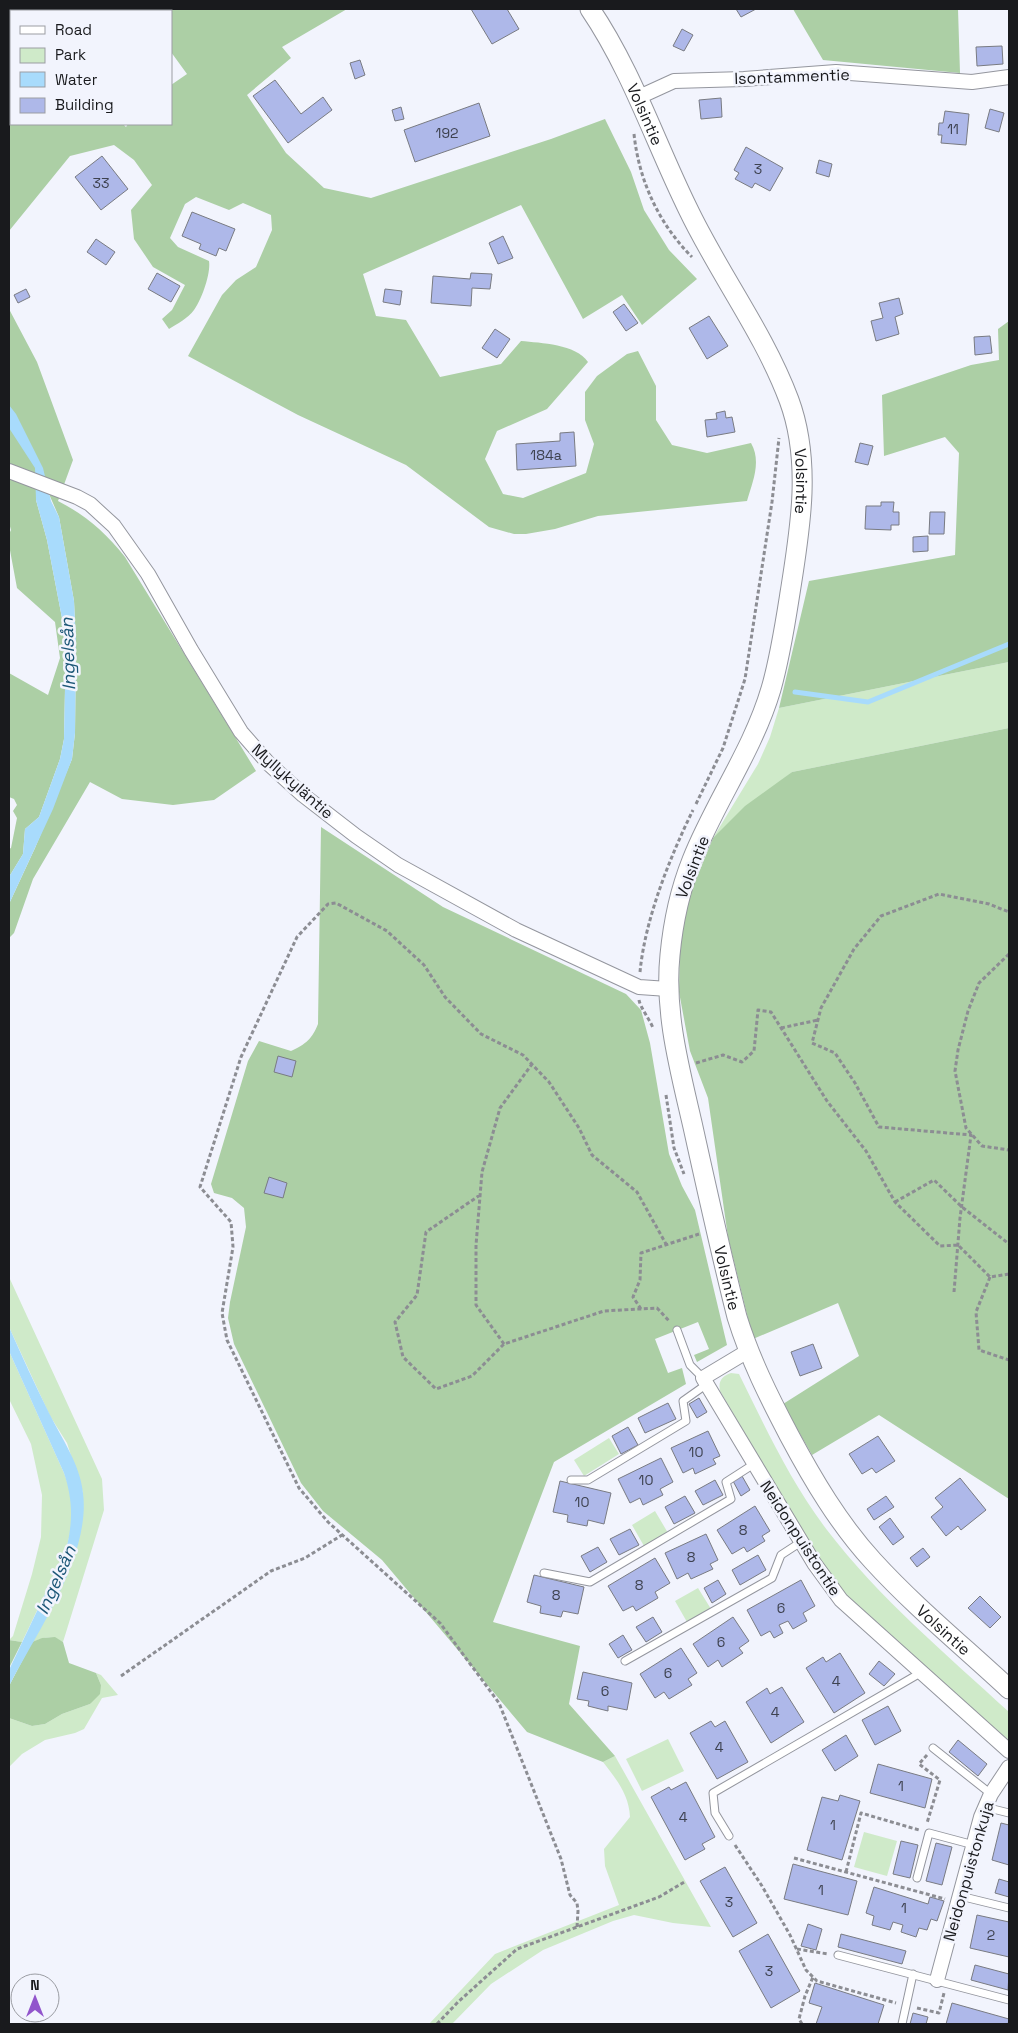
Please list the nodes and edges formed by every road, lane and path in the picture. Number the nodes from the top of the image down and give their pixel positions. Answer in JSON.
{"nodes":[{"id":1,"x":590,"y":9,"type":"edge"},
{"id":2,"x":1009,"y":77,"type":"edge"},
{"id":3,"x":638,"y":97,"type":"junction"},
{"id":4,"x":633,"y":126,"type":"dead end"},
{"id":5,"x":697,"y":261,"type":"dead end"},
{"id":6,"x":780,"y":432,"type":"dead end"},
{"id":7,"x":14,"y":473,"type":"edge"},
{"id":8,"x":1009,"y":912,"type":"edge"},
{"id":9,"x":1009,"y":954,"type":"edge"},
{"id":10,"x":638,"y":986,"type":"junction"},
{"id":11,"x":668,"y":989,"type":"junction"},
{"id":12,"x":818,"y":1020,"type":"junction"},
{"id":13,"x":781,"y":1028,"type":"junction"},
{"id":14,"x":693,"y":1063,"type":"dead end"},
{"id":15,"x":532,"y":1064,"type":"junction"},
{"id":16,"x":971,"y":1135,"type":"junction"},
{"id":17,"x":1009,"y":1150,"type":"edge"},
{"id":18,"x":480,"y":1195,"type":"junction"},
{"id":19,"x":894,"y":1202,"type":"junction"},
{"id":20,"x":962,"y":1207,"type":"junction"},
{"id":21,"x":705,"y":1232,"type":"dead end"},
{"id":22,"x":666,"y":1244,"type":"junction"},
{"id":23,"x":1009,"y":1244,"type":"edge"},
{"id":24,"x":958,"y":1245,"type":"junction"},
{"id":25,"x":1009,"y":1274,"type":"edge"},
{"id":26,"x":990,"y":1277,"type":"junction"},
{"id":27,"x":954,"y":1292,"type":"dead end"},
{"id":28,"x":641,"y":1309,"type":"junction"},
{"id":29,"x":677,"y":1330,"type":"joint"},
{"id":30,"x":504,"y":1344,"type":"junction"},
{"id":31,"x":748,"y":1351,"type":"junction"},
{"id":32,"x":1009,"y":1360,"type":"edge"},
{"id":33,"x":705,"y":1381,"type":"junction"},
{"id":34,"x":754,"y":1464,"type":"junction"},
{"id":35,"x":571,"y":1480,"type":"dead end"},
{"id":36,"x":342,"y":1535,"type":"junction"},
{"id":37,"x":801,"y":1542,"type":"junction"},
{"id":38,"x":544,"y":1573,"type":"dead end"},
{"id":39,"x":625,"y":1661,"type":"dead end"},
{"id":40,"x":922,"y":1672,"type":"junction"},
{"id":41,"x":122,"y":1676,"type":"dead end"},
{"id":42,"x":1009,"y":1689,"type":"edge"},
{"id":43,"x":933,"y":1748,"type":"joint"},
{"id":44,"x":1009,"y":1751,"type":"edge"},
{"id":45,"x":1009,"y":1767,"type":"edge"},
{"id":46,"x":988,"y":1800,"type":"junction"},
{"id":47,"x":1009,"y":1813,"type":"edge"},
{"id":48,"x":729,"y":1836,"type":"joint"},
{"id":49,"x":974,"y":1845,"type":"junction"},
{"id":50,"x":794,"y":1858,"type":"dead end"},
{"id":51,"x":846,"y":1872,"type":"junction"},
{"id":52,"x":917,"y":1878,"type":"dead end"},
{"id":53,"x":686,"y":1882,"type":"dead end"},
{"id":54,"x":959,"y":1899,"type":"junction"},
{"id":55,"x":1009,"y":1908,"type":"edge"},
{"id":56,"x":577,"y":1927,"type":"junction"},
{"id":57,"x":796,"y":1949,"type":"junction"},
{"id":58,"x":838,"y":1956,"type":"joint"},
{"id":59,"x":913,"y":1974,"type":"junction"},
{"id":60,"x":813,"y":1977,"type":"junction"},
{"id":61,"x":942,"y":1982,"type":"junction"},
{"id":62,"x":1009,"y":2000,"type":"edge"},
{"id":63,"x":906,"y":2005,"type":"junction"},
{"id":64,"x":437,"y":2024,"type":"edge"},
{"id":65,"x":802,"y":2024,"type":"edge"},
{"id":66,"x":902,"y":2024,"type":"edge"}],
"edges":[{"from":1,"to":3,"type":"street","name":"Volsintie"},
{"from":2,"to":3,"type":"street","name":"Isontammentie"},
{"from":3,"to":11,"type":"street","name":"Volsintie"},
{"from":4,"to":5,"type":"path"},
{"from":6,"to":10,"type":"path"},
{"from":7,"to":10,"type":"street","name":"Myllykyläntie"},
{"from":8,"to":12,"type":"path"},
{"from":9,"to":16,"type":"path"},
{"from":10,"to":11,"type":"street","name":"Myllykyläntie"},
{"from":11,"to":31,"type":"street","name":"Volsintie"},
{"from":12,"to":13,"type":"path"},
{"from":12,"to":16,"type":"path"},
{"from":13,"to":14,"type":"path"},
{"from":13,"to":19,"type":"path"},
{"from":15,"to":18,"type":"path"},
{"from":15,"to":22,"type":"path"},
{"from":15,"to":36,"type":"path"},
{"from":16,"to":17,"type":"path"},
{"from":16,"to":20,"type":"path"},
{"from":18,"to":30,"type":"path"},
{"from":18,"to":30,"type":"path"},
{"from":19,"to":20,"type":"path"},
{"from":19,"to":24,"type":"path"},
{"from":20,"to":23,"type":"path"},
{"from":20,"to":24,"type":"path"},
{"from":21,"to":22,"type":"path"},
{"from":22,"to":28,"type":"path"},
{"from":24,"to":26,"type":"path"},
{"from":24,"to":27,"type":"path"},
{"from":25,"to":26,"type":"path"},
{"from":26,"to":32,"type":"path"},
{"from":28,"to":29,"type":"path"},
{"from":28,"to":30,"type":"path"},
{"from":29,"to":33,"type":"lane"},
{"from":31,"to":33,"type":"street"},
{"from":31,"to":42,"type":"street","name":"Volsintie"},
{"from":33,"to":34,"type":"street","name":"Neidonpuistontie"},
{"from":33,"to":35,"type":"lane"},
{"from":34,"to":37,"type":"street","name":"Neidonpuistontie"},
{"from":34,"to":38,"type":"lane"},
{"from":36,"to":41,"type":"path"},
{"from":36,"to":56,"type":"path"},
{"from":37,"to":39,"type":"lane"},
{"from":37,"to":40,"type":"street","name":"Neidonpuistontie"},
{"from":40,"to":44,"type":"street","name":"Neidonpuistontie"},
{"from":40,"to":48,"type":"lane"},
{"from":43,"to":46,"type":"lane"},
{"from":43,"to":51,"type":"path"},
{"from":45,"to":46,"type":"street","name":"Neidonpuistonkuja"},
{"from":46,"to":47,"type":"lane"},
{"from":46,"to":49,"type":"street","name":"Neidonpuistonkuja"},
{"from":48,"to":57,"type":"path"},
{"from":49,"to":52,"type":"lane"},
{"from":49,"to":54,"type":"street","name":"Neidonpuistonkuja"},
{"from":50,"to":51,"type":"path"},
{"from":51,"to":54,"type":"path"},
{"from":53,"to":56,"type":"path"},
{"from":54,"to":55,"type":"lane"},
{"from":54,"to":61,"type":"street","name":"Neidonpuistonkuja"},
{"from":56,"to":64,"type":"path"},
{"from":57,"to":58,"type":"path"},
{"from":57,"to":60,"type":"path"},
{"from":58,"to":59,"type":"lane"},
{"from":59,"to":61,"type":"lane"},
{"from":59,"to":63,"type":"lane"},
{"from":60,"to":63,"type":"path"},
{"from":60,"to":65,"type":"path"},
{"from":61,"to":62,"type":"lane"},
{"from":61,"to":63,"type":"path"},
{"from":63,"to":66,"type":"lane"}]}
